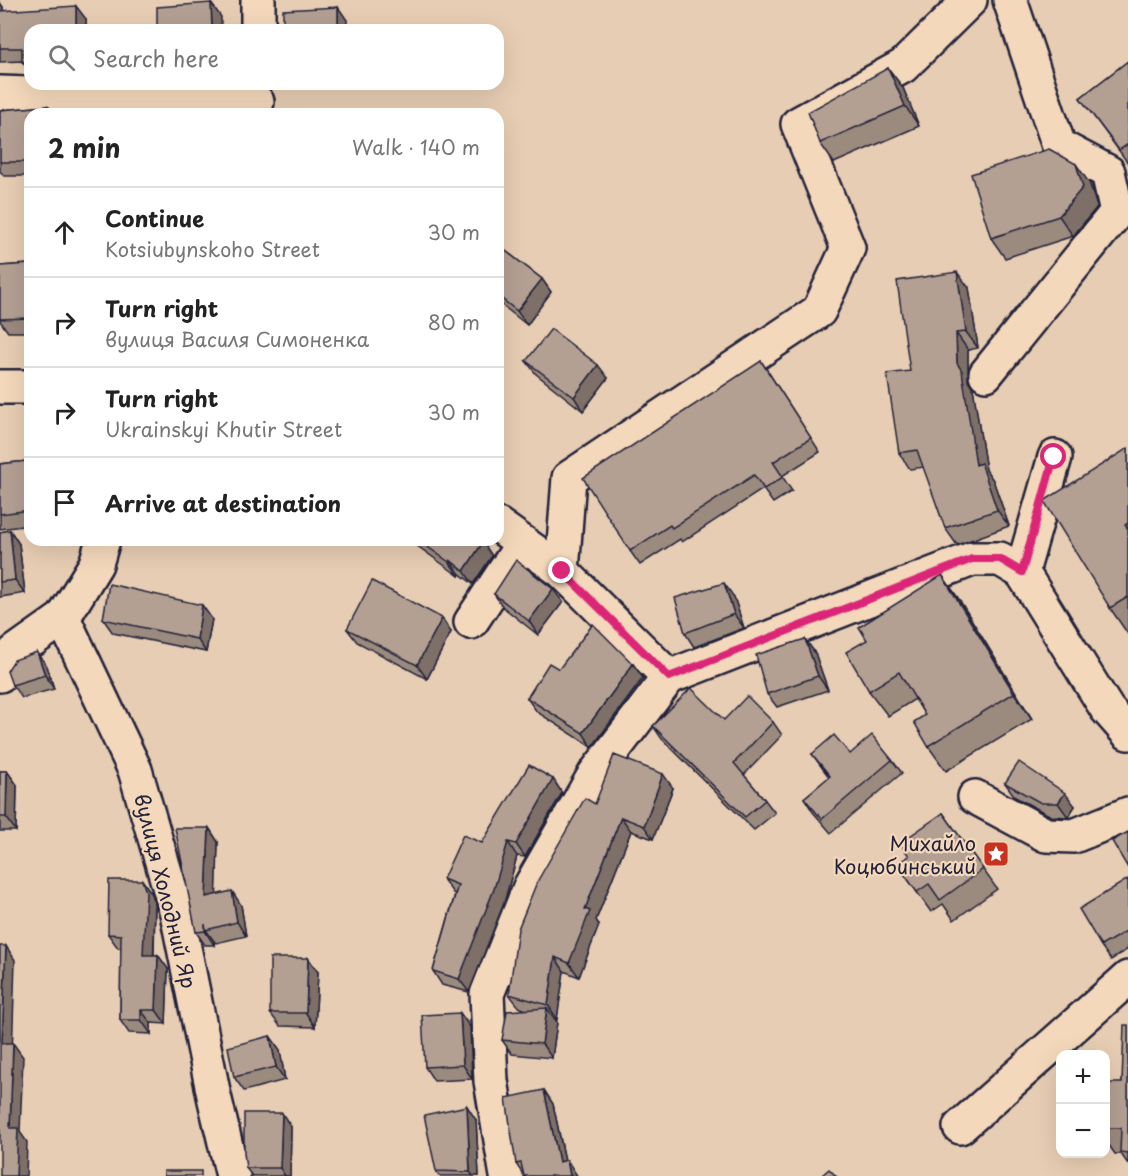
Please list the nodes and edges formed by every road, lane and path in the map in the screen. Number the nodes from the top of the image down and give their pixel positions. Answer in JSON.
{"nodes":[{"id":1,"x":258,"y":0,"type":"edge"},
{"id":2,"x":970,"y":0,"type":"edge"},
{"id":3,"x":1010,"y":0,"type":"edge"},
{"id":4,"x":258,"y":24,"type":"edge"},
{"id":5,"x":0,"y":93,"type":"edge"},
{"id":6,"x":256,"y":100,"type":"edge"},
{"id":7,"x":986,"y":374,"type":"dead end"},
{"id":8,"x":0,"y":387,"type":"edge"},
{"id":9,"x":24,"y":387,"type":"edge"},
{"id":10,"x":1054,"y":457,"type":"dead end"},
{"id":11,"x":511,"y":534,"type":"edge"},
{"id":12,"x":101,"y":546,"type":"edge"},
{"id":13,"x":562,"y":571,"type":"junction"},
{"id":14,"x":1022,"y":572,"type":"junction"},
{"id":15,"x":63,"y":618,"type":"junction"},
{"id":16,"x":471,"y":622,"type":"dead end"},
{"id":17,"x":0,"y":675,"type":"edge"},
{"id":18,"x":669,"y":677,"type":"junction"},
{"id":19,"x":1128,"y":733,"type":"edge"},
{"id":20,"x":975,"y":797,"type":"dead end"},
{"id":21,"x":1128,"y":813,"type":"edge"},
{"id":22,"x":1128,"y":978,"type":"edge"},
{"id":23,"x":960,"y":1126,"type":"dead end"},
{"id":24,"x":233,"y":1176,"type":"edge"},
{"id":25,"x":507,"y":1176,"type":"edge"}],
"edges":[{"from":1,"to":4,"type":"street"},
{"from":2,"to":13,"type":"street"},
{"from":3,"to":7,"type":"street"},
{"from":5,"to":6,"type":"street"},
{"from":8,"to":9,"type":"street"},
{"from":10,"to":14,"type":"street"},
{"from":11,"to":13,"type":"street"},
{"from":11,"to":16,"type":"street"},
{"from":12,"to":15,"type":"street"},
{"from":13,"to":18,"type":"street"},
{"from":14,"to":18,"type":"street"},
{"from":14,"to":19,"type":"street"},
{"from":15,"to":17,"type":"street"},
{"from":15,"to":24,"type":"street","name":"вулиця Холодний Яр"},
{"from":18,"to":25,"type":"street"},
{"from":20,"to":21,"type":"street"},
{"from":22,"to":23,"type":"street"}]}
